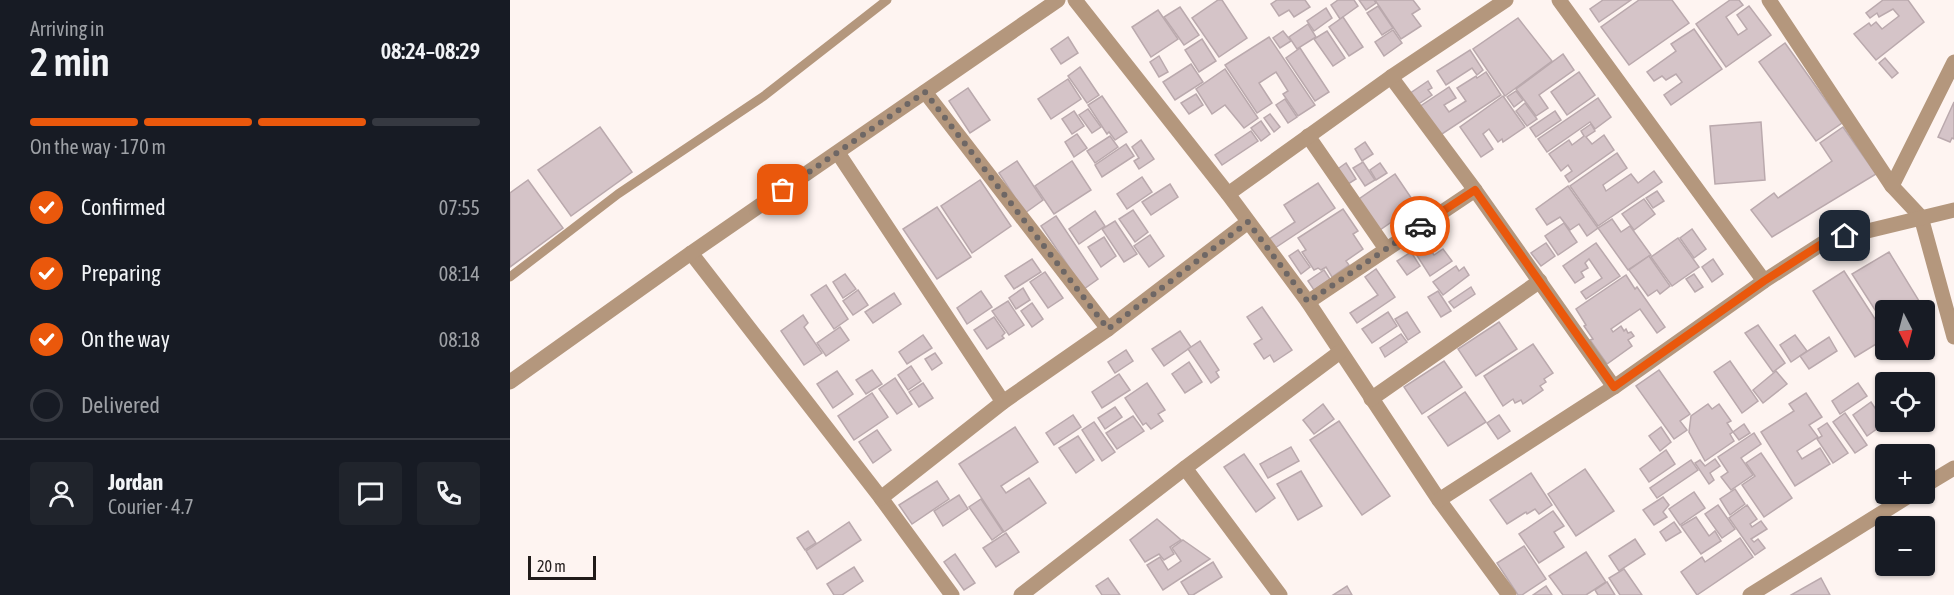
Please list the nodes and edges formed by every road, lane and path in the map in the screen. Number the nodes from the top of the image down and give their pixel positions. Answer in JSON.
{"nodes":[{"id":1,"x":887,"y":0,"type":"edge"},
{"id":2,"x":1058,"y":0,"type":"edge"},
{"id":3,"x":1075,"y":0,"type":"edge"},
{"id":4,"x":1506,"y":0,"type":"edge"},
{"id":5,"x":1559,"y":0,"type":"edge"},
{"id":6,"x":1769,"y":0,"type":"edge"},
{"id":7,"x":1954,"y":62,"type":"edge"},
{"id":8,"x":1391,"y":76,"type":"junction"},
{"id":9,"x":925,"y":92,"type":"junction"},
{"id":10,"x":1308,"y":136,"type":"junction"},
{"id":11,"x":838,"y":153,"type":"junction"},
{"id":12,"x":1892,"y":186,"type":"junction"},
{"id":13,"x":1475,"y":190,"type":"junction"},
{"id":14,"x":1228,"y":194,"type":"junction"},
{"id":15,"x":1954,"y":210,"type":"edge"},
{"id":16,"x":1921,"y":218,"type":"junction"},
{"id":17,"x":1248,"y":222,"type":"junction"},
{"id":18,"x":1386,"y":249,"type":"junction"},
{"id":19,"x":691,"y":252,"type":"junction"},
{"id":20,"x":510,"y":277,"type":"edge"},
{"id":21,"x":1540,"y":281,"type":"junction"},
{"id":22,"x":1764,"y":281,"type":"junction"},
{"id":23,"x":1308,"y":302,"type":"junction"},
{"id":24,"x":1108,"y":329,"type":"junction"},
{"id":25,"x":1954,"y":337,"type":"edge"},
{"id":26,"x":1340,"y":352,"type":"junction"},
{"id":27,"x":510,"y":382,"type":"edge"},
{"id":28,"x":1614,"y":387,"type":"junction"},
{"id":29,"x":1371,"y":399,"type":"junction"},
{"id":30,"x":1004,"y":402,"type":"junction"},
{"id":31,"x":1185,"y":468,"type":"junction"},
{"id":32,"x":1954,"y":468,"type":"edge"},
{"id":33,"x":1935,"y":479,"type":"edge"},
{"id":34,"x":881,"y":498,"type":"junction"},
{"id":35,"x":1439,"y":500,"type":"junction"},
{"id":36,"x":1896,"y":504,"type":"edge"},
{"id":37,"x":1024,"y":594,"type":"edge"},
{"id":38,"x":952,"y":595,"type":"edge"},
{"id":39,"x":1280,"y":595,"type":"edge"},
{"id":40,"x":1509,"y":595,"type":"edge"},
{"id":41,"x":1750,"y":595,"type":"edge"}],
"edges":[{"from":1,"to":20,"type":"lane"},
{"from":2,"to":9,"type":"street"},
{"from":3,"to":14,"type":"street"},
{"from":4,"to":8,"type":"street"},
{"from":5,"to":22,"type":"street"},
{"from":6,"to":12,"type":"street"},
{"from":7,"to":12,"type":"street"},
{"from":8,"to":10,"type":"street"},
{"from":8,"to":13,"type":"street"},
{"from":9,"to":11,"type":"street"},
{"from":9,"to":24,"type":"street"},
{"from":10,"to":14,"type":"street"},
{"from":10,"to":18,"type":"street"},
{"from":11,"to":19,"type":"street"},
{"from":11,"to":30,"type":"street"},
{"from":12,"to":16,"type":"street"},
{"from":13,"to":18,"type":"street"},
{"from":13,"to":21,"type":"street"},
{"from":14,"to":17,"type":"street"},
{"from":15,"to":16,"type":"street"},
{"from":16,"to":22,"type":"street"},
{"from":16,"to":25,"type":"street"},
{"from":17,"to":23,"type":"street"},
{"from":17,"to":24,"type":"street"},
{"from":18,"to":23,"type":"street"},
{"from":19,"to":27,"type":"street"},
{"from":19,"to":34,"type":"street"},
{"from":21,"to":28,"type":"street"},
{"from":21,"to":29,"type":"street"},
{"from":22,"to":28,"type":"street"},
{"from":23,"to":26,"type":"street"},
{"from":24,"to":30,"type":"street"},
{"from":26,"to":29,"type":"street"},
{"from":26,"to":31,"type":"street"},
{"from":28,"to":35,"type":"street"},
{"from":29,"to":35,"type":"street"},
{"from":30,"to":34,"type":"street"},
{"from":31,"to":37,"type":"street"},
{"from":31,"to":39,"type":"street"},
{"from":32,"to":33,"type":"street"},
{"from":34,"to":38,"type":"street"},
{"from":35,"to":40,"type":"street"},
{"from":36,"to":41,"type":"street"}]}
